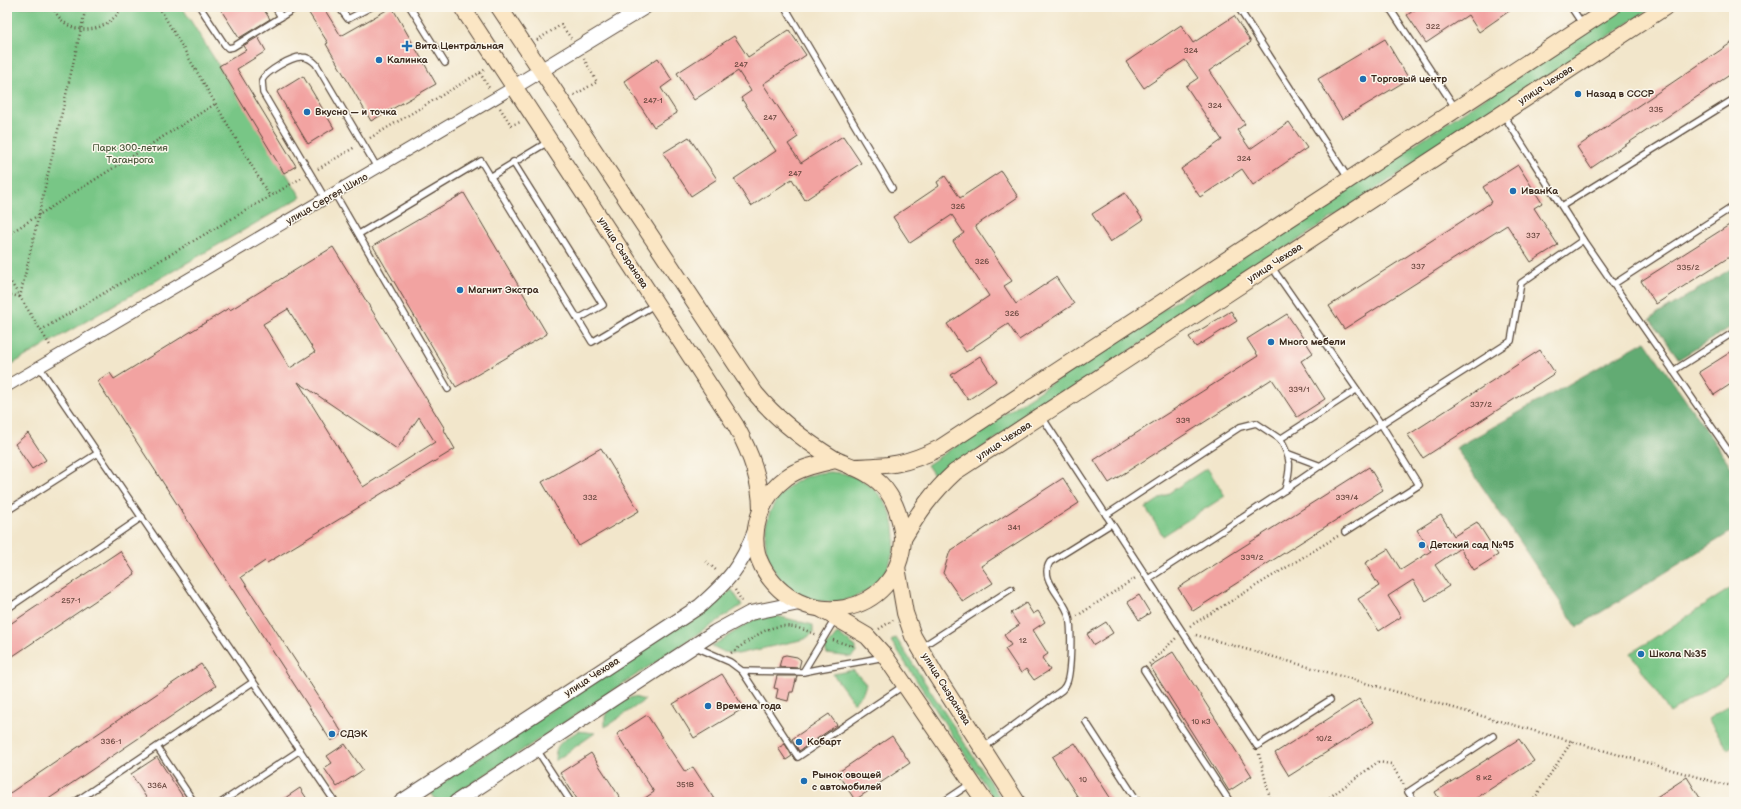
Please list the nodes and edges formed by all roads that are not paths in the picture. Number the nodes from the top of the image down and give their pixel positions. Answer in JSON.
{"nodes":[{"id":1,"x":200,"y":7,"type":"edge"},
{"id":2,"x":275,"y":7,"type":"edge"},
{"id":3,"x":297,"y":7,"type":"edge"},
{"id":4,"x":339,"y":7,"type":"edge"},
{"id":5,"x":371,"y":7,"type":"edge"},
{"id":6,"x":410,"y":7,"type":"edge"},
{"id":7,"x":462,"y":7,"type":"edge"},
{"id":8,"x":499,"y":7,"type":"edge"},
{"id":9,"x":645,"y":7,"type":"edge"},
{"id":10,"x":785,"y":7,"type":"edge"},
{"id":11,"x":1238,"y":7,"type":"edge"},
{"id":12,"x":1389,"y":7,"type":"edge"},
{"id":13,"x":1571,"y":7,"type":"edge"},
{"id":14,"x":1612,"y":7,"type":"edge"},
{"id":15,"x":1665,"y":7,"type":"edge"},
{"id":16,"x":281,"y":17,"type":"junction"},
{"id":17,"x":1583,"y":25,"type":"junction"},
{"id":18,"x":445,"y":63,"type":"dead end"},
{"id":19,"x":540,"y":71,"type":"junction"},
{"id":20,"x":514,"y":88,"type":"junction"},
{"id":21,"x":1734,"y":99,"type":"edge"},
{"id":22,"x":1456,"y":109,"type":"junction"},
{"id":23,"x":1502,"y":114,"type":"junction"},
{"id":24,"x":550,"y":141,"type":"junction"},
{"id":25,"x":513,"y":162,"type":"junction"},
{"id":26,"x":378,"y":169,"type":"junction"},
{"id":27,"x":490,"y":177,"type":"junction"},
{"id":28,"x":1349,"y":180,"type":"junction"},
{"id":29,"x":892,"y":188,"type":"dead end"},
{"id":30,"x":331,"y":197,"type":"junction"},
{"id":31,"x":1562,"y":206,"type":"junction"},
{"id":32,"x":1734,"y":206,"type":"edge"},
{"id":33,"x":359,"y":234,"type":"junction"},
{"id":34,"x":1583,"y":240,"type":"junction"},
{"id":35,"x":1271,"y":266,"type":"junction"},
{"id":36,"x":1614,"y":284,"type":"junction"},
{"id":37,"x":656,"y":303,"type":"junction"},
{"id":38,"x":578,"y":319,"type":"junction"},
{"id":39,"x":1734,"y":332,"type":"edge"},
{"id":40,"x":40,"y":368,"type":"junction"},
{"id":41,"x":1673,"y":371,"type":"junction"},
{"id":42,"x":7,"y":386,"type":"edge"},
{"id":43,"x":448,"y":388,"type":"dead end"},
{"id":44,"x":1356,"y":390,"type":"junction"},
{"id":45,"x":1042,"y":416,"type":"junction"},
{"id":46,"x":1380,"y":424,"type":"junction"},
{"id":47,"x":1280,"y":438,"type":"junction"},
{"id":48,"x":98,"y":453,"type":"junction"},
{"id":49,"x":1289,"y":454,"type":"junction"},
{"id":50,"x":1734,"y":454,"type":"edge"},
{"id":51,"x":836,"y":460,"type":"junction"},
{"id":52,"x":1321,"y":466,"type":"junction"},
{"id":53,"x":852,"y":467,"type":"junction"},
{"id":54,"x":1285,"y":490,"type":"junction"},
{"id":55,"x":762,"y":509,"type":"junction"},
{"id":56,"x":7,"y":511,"type":"edge"},
{"id":57,"x":1106,"y":515,"type":"junction"},
{"id":58,"x":142,"y":518,"type":"junction"},
{"id":59,"x":1111,"y":524,"type":"junction"},
{"id":60,"x":756,"y":527,"type":"junction"},
{"id":61,"x":1345,"y":532,"type":"road end"},
{"id":62,"x":903,"y":539,"type":"junction"},
{"id":63,"x":897,"y":567,"type":"junction"},
{"id":64,"x":1148,"y":579,"type":"junction"},
{"id":65,"x":1011,"y":589,"type":"dead end"},
{"id":66,"x":798,"y":603,"type":"junction"},
{"id":67,"x":7,"y":609,"type":"edge"},
{"id":68,"x":821,"y":609,"type":"junction"},
{"id":69,"x":835,"y":618,"type":"junction"},
{"id":70,"x":694,"y":646,"type":"junction"},
{"id":71,"x":920,"y":648,"type":"junction"},
{"id":72,"x":885,"y":656,"type":"junction"},
{"id":73,"x":1144,"y":670,"type":"road end"},
{"id":74,"x":742,"y":671,"type":"junction"},
{"id":75,"x":803,"y":672,"type":"junction"},
{"id":76,"x":253,"y":682,"type":"junction"},
{"id":77,"x":906,"y":684,"type":"junction"},
{"id":78,"x":1330,"y":700,"type":"dead end"},
{"id":79,"x":1086,"y":722,"type":"dead end"},
{"id":80,"x":1494,"y":736,"type":"dead end"},
{"id":81,"x":157,"y":747,"type":"junction"},
{"id":82,"x":983,"y":748,"type":"junction"},
{"id":83,"x":536,"y":749,"type":"junction"},
{"id":84,"x":300,"y":750,"type":"junction"},
{"id":85,"x":972,"y":782,"type":"junction"},
{"id":86,"x":407,"y":800,"type":"edge"},
{"id":87,"x":75,"y":802,"type":"edge"},
{"id":88,"x":194,"y":802,"type":"edge"},
{"id":89,"x":222,"y":802,"type":"edge"},
{"id":90,"x":335,"y":802,"type":"edge"},
{"id":91,"x":456,"y":802,"type":"edge"},
{"id":92,"x":571,"y":802,"type":"edge"},
{"id":93,"x":943,"y":802,"type":"edge"},
{"id":94,"x":985,"y":802,"type":"edge"},
{"id":95,"x":1018,"y":802,"type":"edge"},
{"id":96,"x":1138,"y":802,"type":"edge"},
{"id":97,"x":1230,"y":802,"type":"edge"},
{"id":98,"x":1415,"y":802,"type":"edge"}],
"edges":[{"from":1,"to":16,"type":"lane"},
{"from":2,"to":16,"type":"lane"},
{"from":3,"to":16,"type":"lane"},
{"from":4,"to":5,"type":"lane"},
{"from":6,"to":18,"type":"lane"},
{"from":7,"to":20,"type":"main road","name":"улица Сызранова"},
{"from":8,"to":19,"type":"main road"},
{"from":9,"to":19,"type":"street","name":"улица Сергея Шило"},
{"from":10,"to":29,"type":"lane"},
{"from":11,"to":28,"type":"lane"},
{"from":12,"to":22,"type":"lane"},
{"from":13,"to":17,"type":"lane"},
{"from":14,"to":17,"type":"main road"},
{"from":15,"to":23,"type":"main road","name":"улица Чехова"},
{"from":17,"to":22,"type":"main road"},
{"from":19,"to":20,"type":"street","name":"улица Сергея Шило"},
{"from":19,"to":51,"type":"main road"},
{"from":20,"to":24,"type":"main road","name":"улица Сызранова"},
{"from":20,"to":26,"type":"street","name":"улица Сергея Шило"},
{"from":21,"to":31,"type":"lane"},
{"from":22,"to":28,"type":"main road"},
{"from":23,"to":31,"type":"lane"},
{"from":23,"to":35,"type":"main road","name":"улица Чехова"},
{"from":24,"to":25,"type":"lane"},
{"from":24,"to":37,"type":"main road","name":"улица Сызранова"},
{"from":25,"to":27,"type":"lane"},
{"from":25,"to":38,"type":"lane"},
{"from":26,"to":30,"type":"street","name":"улица Сергея Шило"},
{"from":26,"to":30,"type":"lane"},
{"from":27,"to":33,"type":"lane"},
{"from":27,"to":38,"type":"lane"},
{"from":28,"to":53,"type":"main road"},
{"from":30,"to":33,"type":"lane"},
{"from":30,"to":40,"type":"street","name":"улица Сергея Шило"},
{"from":31,"to":34,"type":"lane"},
{"from":32,"to":36,"type":"lane"},
{"from":33,"to":43,"type":"lane"},
{"from":34,"to":36,"type":"lane"},
{"from":34,"to":46,"type":"lane"},
{"from":35,"to":44,"type":"lane"},
{"from":35,"to":45,"type":"main road","name":"улица Чехова"},
{"from":36,"to":41,"type":"lane"},
{"from":37,"to":38,"type":"lane"},
{"from":37,"to":55,"type":"main road","name":"улица Сызранова"},
{"from":39,"to":41,"type":"lane"},
{"from":40,"to":42,"type":"street","name":"улица Сергея Шило"},
{"from":40,"to":48,"type":"lane"},
{"from":41,"to":50,"type":"lane"},
{"from":44,"to":46,"type":"lane"},
{"from":44,"to":47,"type":"lane"},
{"from":45,"to":57,"type":"lane"},
{"from":45,"to":62,"type":"main road","name":"улица Чехова"},
{"from":46,"to":52,"type":"lane"},
{"from":46,"to":61,"type":"lane"},
{"from":47,"to":49,"type":"lane"},
{"from":47,"to":57,"type":"lane"},
{"from":48,"to":56,"type":"lane"},
{"from":48,"to":58,"type":"lane"},
{"from":49,"to":52,"type":"lane"},
{"from":49,"to":54,"type":"lane"},
{"from":51,"to":53,"type":"main road"},
{"from":51,"to":55,"type":"main road"},
{"from":52,"to":54,"type":"lane"},
{"from":53,"to":62,"type":"main road"},
{"from":54,"to":64,"type":"lane"},
{"from":55,"to":60,"type":"main road"},
{"from":57,"to":59,"type":"lane"},
{"from":58,"to":67,"type":"lane"},
{"from":58,"to":76,"type":"lane"},
{"from":59,"to":64,"type":"lane"},
{"from":59,"to":82,"type":"lane"},
{"from":60,"to":66,"type":"main road"},
{"from":60,"to":86,"type":"street","name":"улица Чехова"},
{"from":62,"to":63,"type":"main road"},
{"from":63,"to":68,"type":"main road"},
{"from":63,"to":71,"type":"main road","name":"улица Сызранова"},
{"from":64,"to":78,"type":"lane"},
{"from":65,"to":71,"type":"lane"},
{"from":66,"to":68,"type":"main road"},
{"from":66,"to":70,"type":"street"},
{"from":68,"to":69,"type":"main road"},
{"from":69,"to":72,"type":"main road"},
{"from":69,"to":75,"type":"lane"},
{"from":70,"to":74,"type":"lane"},
{"from":70,"to":83,"type":"street"},
{"from":71,"to":82,"type":"main road","name":"улица Сызранова"},
{"from":72,"to":75,"type":"lane"},
{"from":72,"to":77,"type":"main road"},
{"from":73,"to":97,"type":"lane"},
{"from":74,"to":75,"type":"lane"},
{"from":74,"to":77,"type":"lane"},
{"from":76,"to":81,"type":"lane"},
{"from":76,"to":84,"type":"lane"},
{"from":77,"to":85,"type":"main road"},
{"from":79,"to":96,"type":"lane"},
{"from":80,"to":98,"type":"lane"},
{"from":81,"to":87,"type":"lane"},
{"from":81,"to":88,"type":"lane"},
{"from":82,"to":95,"type":"main road","name":"улица Сызранова"},
{"from":83,"to":91,"type":"street"},
{"from":83,"to":92,"type":"lane"},
{"from":84,"to":89,"type":"lane"},
{"from":84,"to":90,"type":"lane"},
{"from":85,"to":93,"type":"lane"},
{"from":85,"to":94,"type":"main road"}]}
